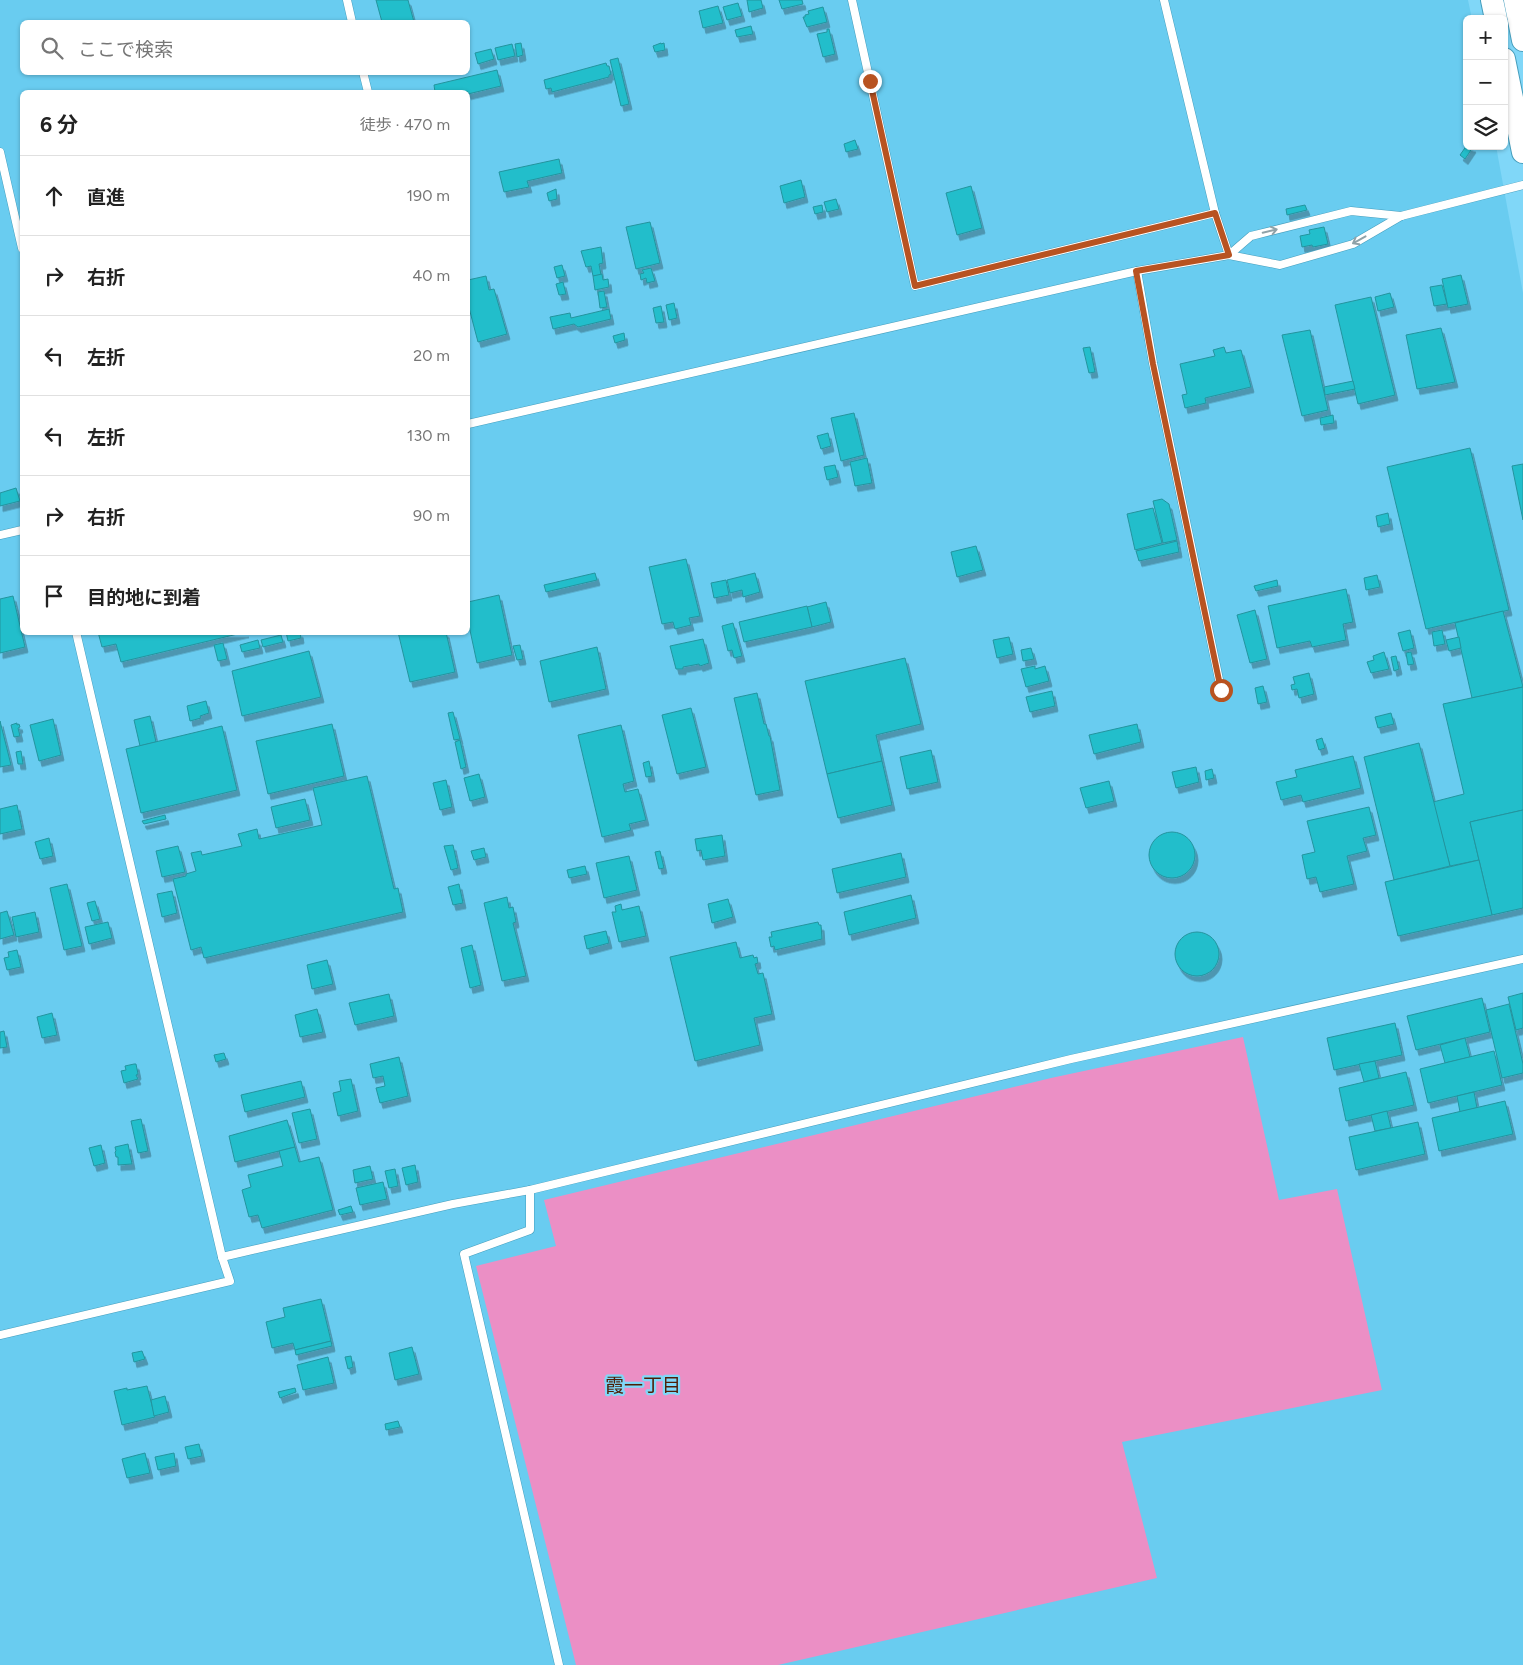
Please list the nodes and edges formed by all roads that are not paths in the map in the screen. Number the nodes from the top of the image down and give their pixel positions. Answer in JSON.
{"nodes":[{"id":1,"x":347,"y":0,"type":"edge"},
{"id":2,"x":852,"y":0,"type":"edge"},
{"id":3,"x":1164,"y":0,"type":"edge"},
{"id":4,"x":1492,"y":0,"type":"edge"},
{"id":5,"x":1515,"y":0,"type":"edge"},
{"id":6,"x":1495,"y":15,"type":"edge"},
{"id":7,"x":352,"y":20,"type":"edge"},
{"id":8,"x":1523,"y":40,"type":"edge"},
{"id":9,"x":1504,"y":60,"type":"edge"},
{"id":10,"x":364,"y":75,"type":"edge"},
{"id":11,"x":368,"y":90,"type":"edge"},
{"id":12,"x":0,"y":152,"type":"edge"},
{"id":13,"x":1523,"y":152,"type":"edge"},
{"id":14,"x":1523,"y":185,"type":"edge"},
{"id":15,"x":1215,"y":213,"type":"junction"},
{"id":16,"x":1401,"y":216,"type":"junction"},
{"id":17,"x":20,"y":239,"type":"edge"},
{"id":18,"x":1229,"y":255,"type":"junction"},
{"id":19,"x":1136,"y":271,"type":"junction"},
{"id":20,"x":470,"y":424,"type":"edge"},
{"id":21,"x":20,"y":530,"type":"edge"},
{"id":22,"x":0,"y":535,"type":"edge"},
{"id":23,"x":77,"y":635,"type":"edge"},
{"id":24,"x":1221,"y":690,"type":"dead end"},
{"id":25,"x":1523,"y":959,"type":"edge"},
{"id":26,"x":530,"y":1190,"type":"junction"},
{"id":27,"x":222,"y":1257,"type":"junction"},
{"id":28,"x":0,"y":1335,"type":"edge"},
{"id":29,"x":559,"y":1665,"type":"edge"}],
"edges":[{"from":1,"to":7,"type":"lane"},
{"from":2,"to":15,"type":"lane"},
{"from":3,"to":15,"type":"lane"},
{"from":4,"to":6,"type":"street"},
{"from":5,"to":8,"type":"street"},
{"from":9,"to":13,"type":"street"},
{"from":10,"to":11,"type":"lane"},
{"from":12,"to":17,"type":"lane"},
{"from":14,"to":16,"type":"lane"},
{"from":15,"to":18,"type":"lane"},
{"from":18,"to":16,"type":"lane","one_way":true},
{"from":16,"to":18,"type":"lane","one_way":true},
{"from":18,"to":19,"type":"lane"},
{"from":19,"to":20,"type":"lane"},
{"from":19,"to":24,"type":"lane"},
{"from":21,"to":22,"type":"lane"},
{"from":23,"to":27,"type":"lane"},
{"from":25,"to":26,"type":"lane"},
{"from":26,"to":27,"type":"lane"},
{"from":26,"to":29,"type":"lane"},
{"from":27,"to":28,"type":"lane"}]}
